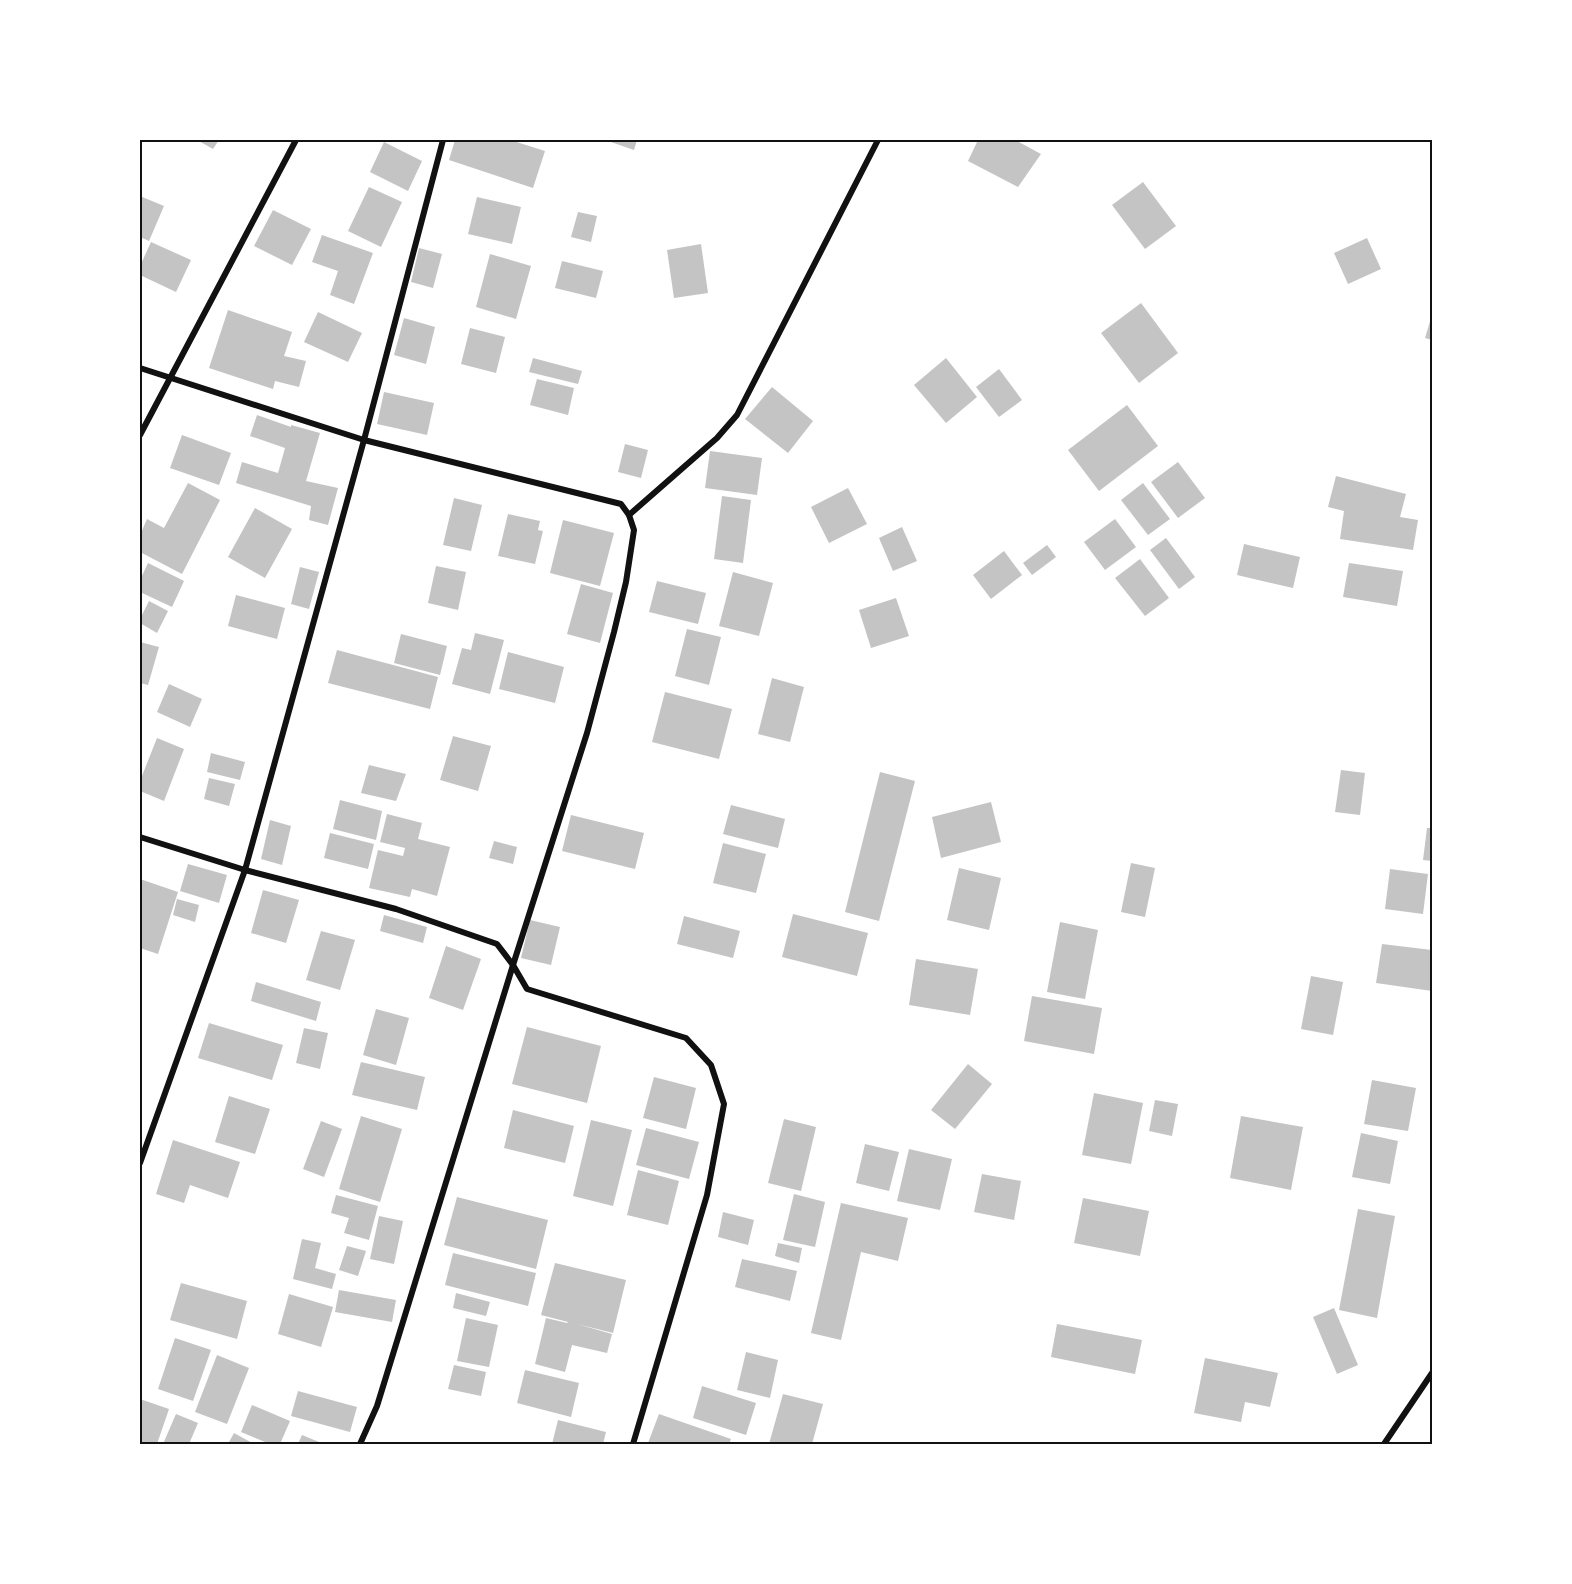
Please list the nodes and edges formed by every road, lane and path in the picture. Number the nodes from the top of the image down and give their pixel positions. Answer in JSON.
{"nodes":[{"id":1,"x":296,"y":140,"type":"edge"},
{"id":2,"x":443,"y":140,"type":"edge"},
{"id":3,"x":878,"y":140,"type":"edge"},
{"id":4,"x":140,"y":368,"type":"edge"},
{"id":5,"x":170,"y":378,"type":"junction"},
{"id":6,"x":140,"y":435,"type":"edge"},
{"id":7,"x":364,"y":440,"type":"junction"},
{"id":8,"x":628,"y":515,"type":"junction"},
{"id":9,"x":140,"y":837,"type":"edge"},
{"id":10,"x":245,"y":870,"type":"junction"},
{"id":11,"x":513,"y":965,"type":"junction"},
{"id":12,"x":140,"y":1163,"type":"edge"},
{"id":13,"x":1432,"y":1373,"type":"edge"},
{"id":14,"x":360,"y":1444,"type":"edge"},
{"id":15,"x":633,"y":1444,"type":"edge"},
{"id":16,"x":1384,"y":1444,"type":"edge"}],
"edges":[{"from":1,"to":5,"type":"street"},
{"from":2,"to":7,"type":"street"},
{"from":3,"to":8,"type":"street"},
{"from":4,"to":5,"type":"street"},
{"from":5,"to":6,"type":"street"},
{"from":5,"to":7,"type":"street"},
{"from":7,"to":8,"type":"street"},
{"from":7,"to":10,"type":"street"},
{"from":8,"to":11,"type":"street"},
{"from":9,"to":10,"type":"street"},
{"from":10,"to":11,"type":"street"},
{"from":10,"to":12,"type":"street"},
{"from":11,"to":14,"type":"street"},
{"from":11,"to":15,"type":"street"},
{"from":13,"to":16,"type":"street"}]}
